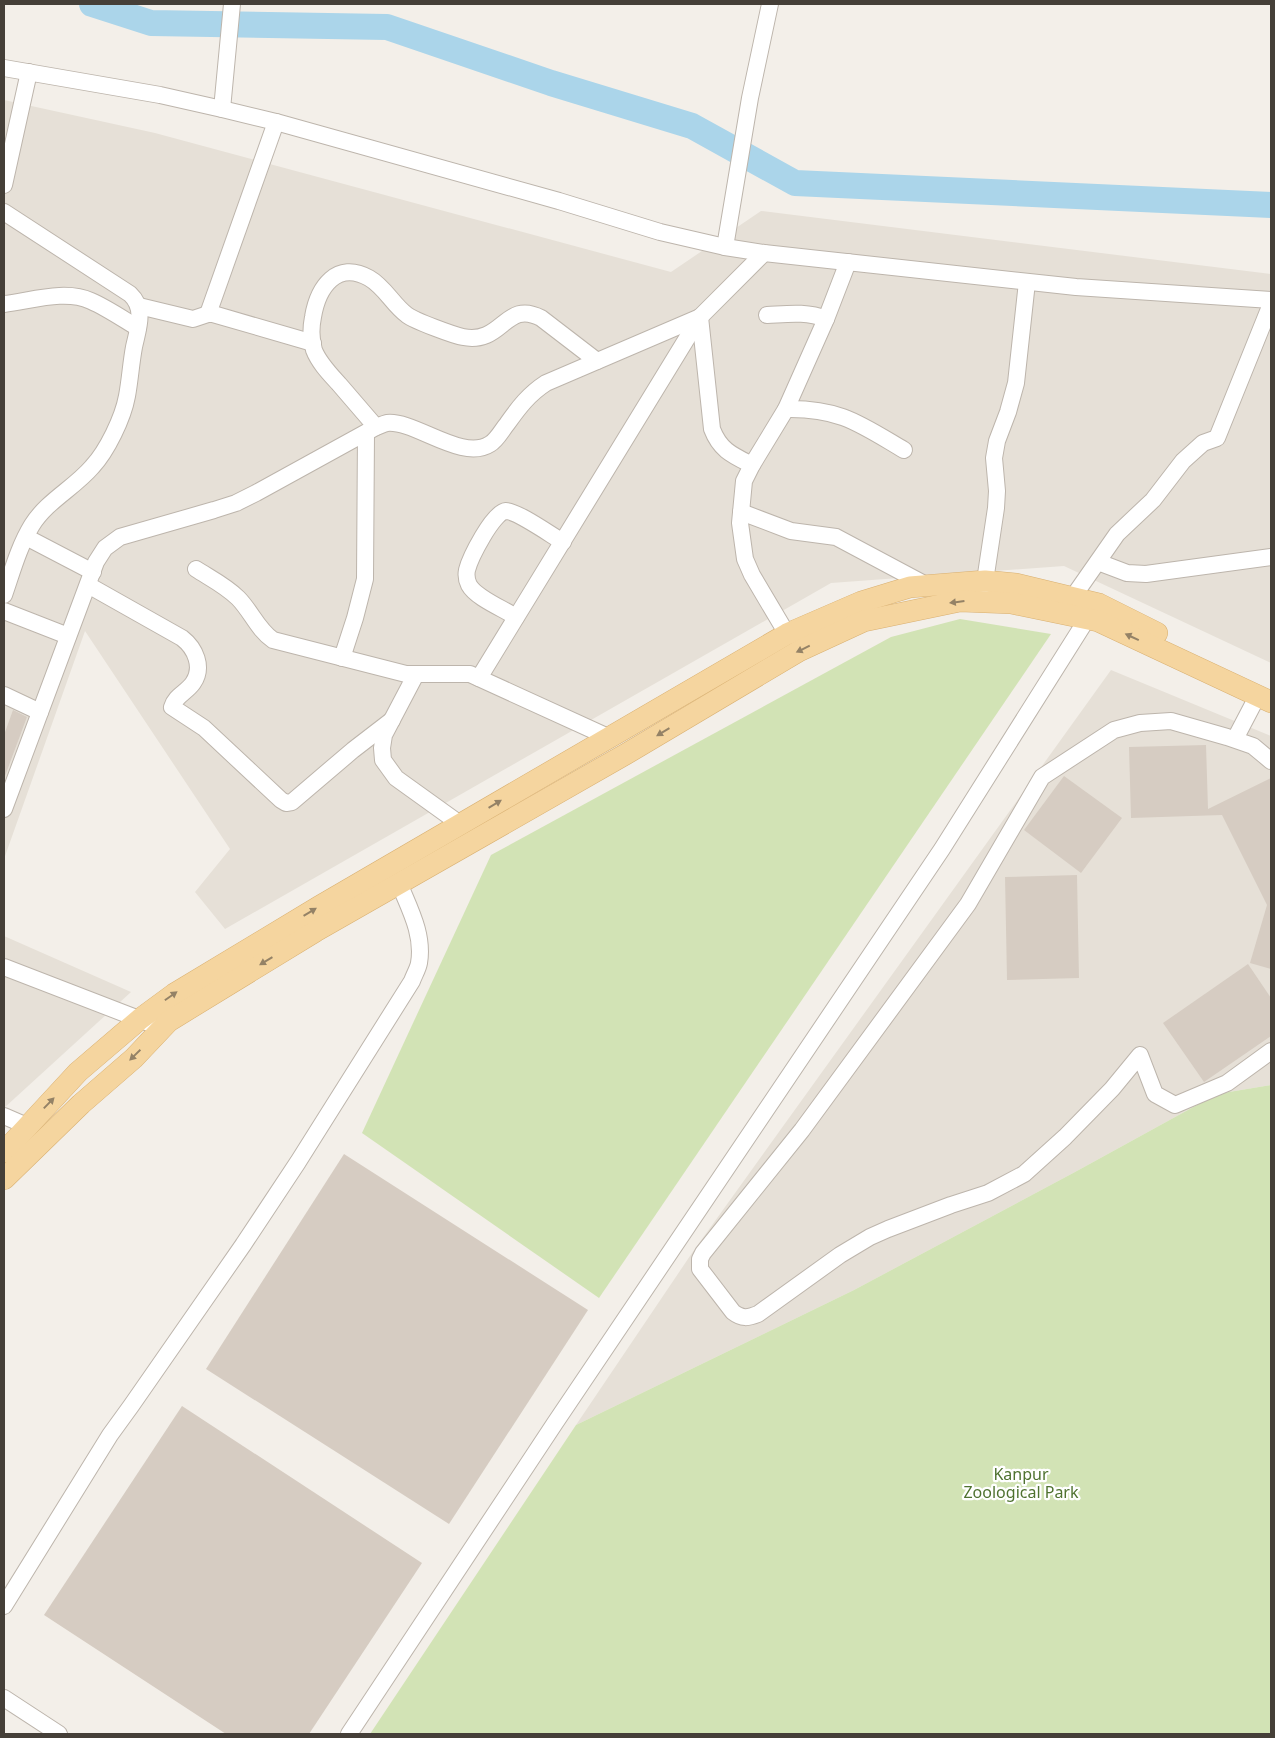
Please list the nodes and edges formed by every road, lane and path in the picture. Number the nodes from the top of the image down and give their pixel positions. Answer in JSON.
{"nodes":[{"id":1,"x":770,"y":4,"type":"edge"},
{"id":2,"x":232,"y":6,"type":"edge"},
{"id":3,"x":4,"y":68,"type":"edge"},
{"id":4,"x":29,"y":72,"type":"junction"},
{"id":5,"x":222,"y":108,"type":"junction"},
{"id":6,"x":276,"y":122,"type":"junction"},
{"id":7,"x":4,"y":185,"type":"edge"},
{"id":8,"x":4,"y":212,"type":"edge"},
{"id":9,"x":725,"y":247,"type":"junction"},
{"id":10,"x":764,"y":253,"type":"junction"},
{"id":11,"x":848,"y":262,"type":"junction"},
{"id":12,"x":1027,"y":282,"type":"junction"},
{"id":13,"x":1271,"y":300,"type":"edge"},
{"id":14,"x":4,"y":304,"type":"edge"},
{"id":15,"x":1271,"y":304,"type":"edge"},
{"id":16,"x":139,"y":306,"type":"junction"},
{"id":17,"x":208,"y":314,"type":"junction"},
{"id":18,"x":767,"y":315,"type":"dead end"},
{"id":19,"x":700,"y":317,"type":"junction"},
{"id":20,"x":826,"y":319,"type":"junction"},
{"id":21,"x":138,"y":328,"type":"junction"},
{"id":22,"x":313,"y":343,"type":"junction"},
{"id":23,"x":597,"y":361,"type":"junction"},
{"id":24,"x":786,"y":409,"type":"junction"},
{"id":25,"x":371,"y":430,"type":"junction"},
{"id":26,"x":904,"y":450,"type":"dead end"},
{"id":27,"x":752,"y":465,"type":"junction"},
{"id":28,"x":741,"y":512,"type":"junction"},
{"id":29,"x":26,"y":537,"type":"junction"},
{"id":30,"x":563,"y":542,"type":"junction"},
{"id":31,"x":1271,"y":557,"type":"edge"},
{"id":32,"x":1098,"y":562,"type":"junction"},
{"id":33,"x":196,"y":569,"type":"dead end"},
{"id":34,"x":90,"y":578,"type":"junction"},
{"id":35,"x":984,"y":581,"type":"junction"},
{"id":36,"x":926,"y":585,"type":"junction"},
{"id":37,"x":4,"y":595,"type":"edge"},
{"id":38,"x":1073,"y":597,"type":"junction"},
{"id":39,"x":984,"y":602,"type":"junction"},
{"id":40,"x":4,"y":611,"type":"edge"},
{"id":41,"x":516,"y":617,"type":"junction"},
{"id":42,"x":1086,"y":619,"type":"junction"},
{"id":43,"x":787,"y":634,"type":"junction"},
{"id":44,"x":68,"y":636,"type":"junction"},
{"id":45,"x":342,"y":658,"type":"junction"},
{"id":46,"x":415,"y":676,"type":"junction"},
{"id":47,"x":479,"y":678,"type":"junction"},
{"id":48,"x":4,"y":695,"type":"edge"},
{"id":49,"x":1267,"y":695,"type":"edge"},
{"id":50,"x":40,"y":712,"type":"junction"},
{"id":51,"x":392,"y":720,"type":"junction"},
{"id":52,"x":608,"y":737,"type":"junction"},
{"id":53,"x":1235,"y":739,"type":"junction"},
{"id":54,"x":1270,"y":758,"type":"edge"},
{"id":55,"x":4,"y":808,"type":"edge"},
{"id":56,"x":460,"y":824,"type":"junction"},
{"id":57,"x":399,"y":883,"type":"junction"},
{"id":58,"x":4,"y":968,"type":"edge"},
{"id":59,"x":140,"y":1019,"type":"junction"},
{"id":60,"x":162,"y":1029,"type":"junction"},
{"id":61,"x":1271,"y":1051,"type":"edge"},
{"id":62,"x":4,"y":1116,"type":"edge"},
{"id":63,"x":27,"y":1126,"type":"junction"},
{"id":64,"x":4,"y":1152,"type":"edge"},
{"id":65,"x":4,"y":1179,"type":"edge"},
{"id":66,"x":4,"y":1606,"type":"edge"},
{"id":67,"x":4,"y":1698,"type":"edge"},
{"id":68,"x":59,"y":1734,"type":"edge"},
{"id":69,"x":349,"y":1734,"type":"edge"}],
"edges":[{"from":1,"to":9,"type":"street"},
{"from":2,"to":5,"type":"street"},
{"from":3,"to":4,"type":"street"},
{"from":4,"to":5,"type":"street"},
{"from":4,"to":7,"type":"street"},
{"from":5,"to":6,"type":"street"},
{"from":6,"to":9,"type":"street"},
{"from":6,"to":17,"type":"street"},
{"from":8,"to":16,"type":"street"},
{"from":9,"to":10,"type":"street"},
{"from":10,"to":11,"type":"street"},
{"from":10,"to":19,"type":"street"},
{"from":11,"to":12,"type":"street"},
{"from":11,"to":20,"type":"street"},
{"from":12,"to":13,"type":"street"},
{"from":12,"to":35,"type":"street"},
{"from":14,"to":21,"type":"street"},
{"from":15,"to":32,"type":"street"},
{"from":16,"to":17,"type":"street"},
{"from":16,"to":21,"type":"street"},
{"from":17,"to":22,"type":"street"},
{"from":18,"to":20,"type":"street"},
{"from":19,"to":23,"type":"street"},
{"from":19,"to":27,"type":"street"},
{"from":19,"to":30,"type":"street"},
{"from":20,"to":24,"type":"street"},
{"from":21,"to":29,"type":"street"},
{"from":22,"to":23,"type":"street"},
{"from":22,"to":25,"type":"street"},
{"from":23,"to":25,"type":"street"},
{"from":24,"to":26,"type":"street"},
{"from":24,"to":27,"type":"street"},
{"from":25,"to":34,"type":"street"},
{"from":25,"to":45,"type":"street"},
{"from":27,"to":28,"type":"street"},
{"from":28,"to":36,"type":"street"},
{"from":28,"to":43,"type":"street"},
{"from":29,"to":34,"type":"street"},
{"from":29,"to":37,"type":"street"},
{"from":30,"to":41,"type":"street"},
{"from":30,"to":41,"type":"street"},
{"from":31,"to":32,"type":"street"},
{"from":32,"to":38,"type":"street"},
{"from":33,"to":45,"type":"street"},
{"from":34,"to":44,"type":"street"},
{"from":34,"to":51,"type":"street"},
{"from":35,"to":36,"type":"main road"},
{"from":35,"to":38,"type":"main road"},
{"from":35,"to":39,"type":"street"},
{"from":36,"to":43,"type":"main road"},
{"from":38,"to":49,"type":"main road"},
{"from":39,"to":42,"type":"main road"},
{"from":39,"to":57,"type":"main road","one_way":true},
{"from":40,"to":44,"type":"street"},
{"from":41,"to":47,"type":"street"},
{"from":49,"to":42,"type":"main road","one_way":true},
{"from":42,"to":69,"type":"street"},
{"from":43,"to":52,"type":"main road"},
{"from":44,"to":50,"type":"street"},
{"from":45,"to":46,"type":"street"},
{"from":46,"to":47,"type":"street"},
{"from":46,"to":51,"type":"street"},
{"from":47,"to":52,"type":"street"},
{"from":48,"to":50,"type":"street"},
{"from":49,"to":53,"type":"street"},
{"from":50,"to":55,"type":"street"},
{"from":51,"to":56,"type":"street"},
{"from":56,"to":52,"type":"main road","one_way":true},
{"from":53,"to":54,"type":"street"},
{"from":53,"to":61,"type":"street"},
{"from":59,"to":56,"type":"main road","one_way":true},
{"from":57,"to":60,"type":"main road","one_way":true},
{"from":57,"to":66,"type":"street"},
{"from":58,"to":59,"type":"street"},
{"from":59,"to":60,"type":"street"},
{"from":63,"to":59,"type":"main road","one_way":true},
{"from":60,"to":65,"type":"main road","one_way":true},
{"from":62,"to":63,"type":"street"},
{"from":63,"to":64,"type":"main road"},
{"from":67,"to":68,"type":"street"}]}
